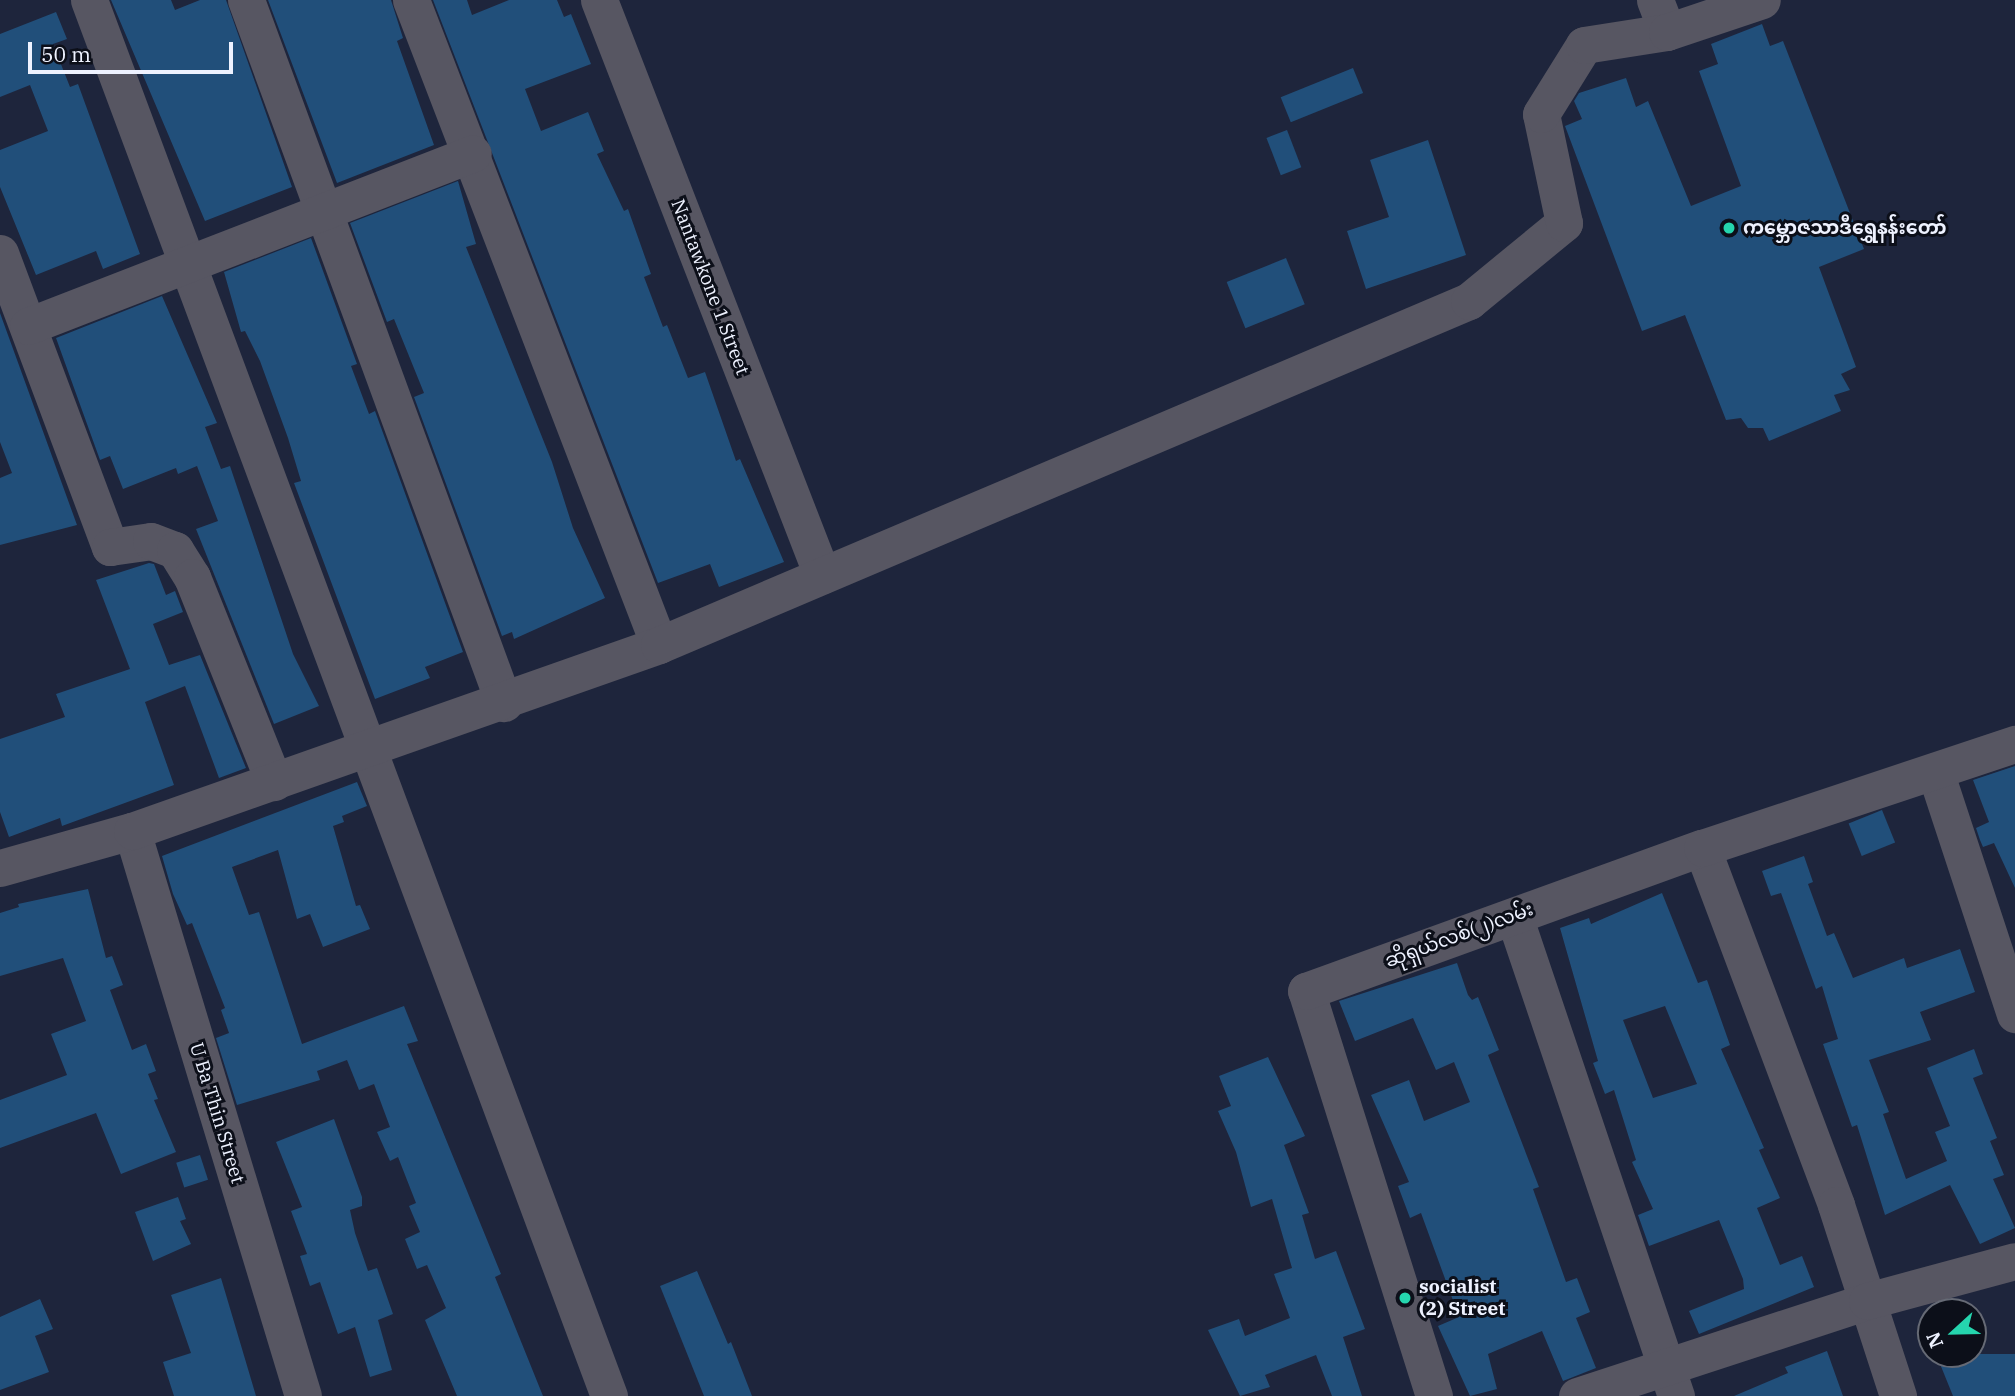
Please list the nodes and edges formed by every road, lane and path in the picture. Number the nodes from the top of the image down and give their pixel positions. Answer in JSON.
{"nodes":[{"id":1,"x":89,"y":0,"type":"edge"},
{"id":2,"x":246,"y":0,"type":"edge"},
{"id":3,"x":411,"y":0,"type":"edge"},
{"id":4,"x":599,"y":0,"type":"edge"},
{"id":5,"x":1762,"y":0,"type":"edge"},
{"id":6,"x":1661,"y":16,"type":"edge"},
{"id":7,"x":473,"y":153,"type":"junction"},
{"id":8,"x":324,"y":212,"type":"junction"},
{"id":9,"x":0,"y":253,"type":"edge"},
{"id":10,"x":186,"y":263,"type":"junction"},
{"id":11,"x":28,"y":326,"type":"junction"},
{"id":12,"x":822,"y":575,"type":"junction"},
{"id":13,"x":659,"y":645,"type":"junction"},
{"id":14,"x":505,"y":703,"type":"junction"},
{"id":15,"x":2015,"y":744,"type":"edge"},
{"id":16,"x":370,"y":750,"type":"junction"},
{"id":17,"x":1935,"y":771,"type":"junction"},
{"id":18,"x":274,"y":782,"type":"junction"},
{"id":19,"x":131,"y":831,"type":"junction"},
{"id":20,"x":1702,"y":848,"type":"junction"},
{"id":21,"x":0,"y":868,"type":"edge"},
{"id":22,"x":1514,"y":916,"type":"junction"},
{"id":23,"x":2015,"y":1014,"type":"edge"},
{"id":24,"x":2015,"y":1261,"type":"edge"},
{"id":25,"x":1867,"y":1301,"type":"junction"},
{"id":26,"x":1672,"y":1382,"type":"edge"},
{"id":27,"x":303,"y":1396,"type":"edge"},
{"id":28,"x":609,"y":1396,"type":"edge"},
{"id":29,"x":1434,"y":1396,"type":"edge"},
{"id":30,"x":1577,"y":1396,"type":"edge"},
{"id":31,"x":1898,"y":1396,"type":"edge"}],
"edges":[{"from":1,"to":10,"type":"street"},
{"from":2,"to":8,"type":"street"},
{"from":3,"to":7,"type":"street"},
{"from":4,"to":12,"type":"street","name":"Nantawkone 1 Street"},
{"from":5,"to":6,"type":"street"},
{"from":6,"to":12,"type":"street"},
{"from":7,"to":8,"type":"street"},
{"from":7,"to":13,"type":"street"},
{"from":8,"to":10,"type":"street"},
{"from":8,"to":14,"type":"street"},
{"from":9,"to":11,"type":"street"},
{"from":10,"to":11,"type":"street"},
{"from":10,"to":16,"type":"street"},
{"from":11,"to":18,"type":"street"},
{"from":12,"to":13,"type":"street"},
{"from":13,"to":14,"type":"street"},
{"from":14,"to":16,"type":"street"},
{"from":15,"to":17,"type":"street","name":"ဆိုရှယ်လစ်(၂)လမ်း"},
{"from":16,"to":18,"type":"street"},
{"from":16,"to":28,"type":"street"},
{"from":17,"to":20,"type":"street","name":"ဆိုရှယ်လစ်(၂)လမ်း"},
{"from":17,"to":23,"type":"street"},
{"from":18,"to":19,"type":"street"},
{"from":19,"to":21,"type":"street"},
{"from":19,"to":27,"type":"street","name":"U Ba Thin Street"},
{"from":20,"to":22,"type":"street","name":"ဆိုရှယ်လစ်(၂)လမ်း"},
{"from":20,"to":25,"type":"street"},
{"from":22,"to":26,"type":"street"},
{"from":22,"to":29,"type":"street","name":"ဆိုရှယ်လစ်(၂)လမ်း"},
{"from":24,"to":25,"type":"street"},
{"from":25,"to":26,"type":"street"},
{"from":25,"to":31,"type":"street"},
{"from":26,"to":30,"type":"street"}]}
